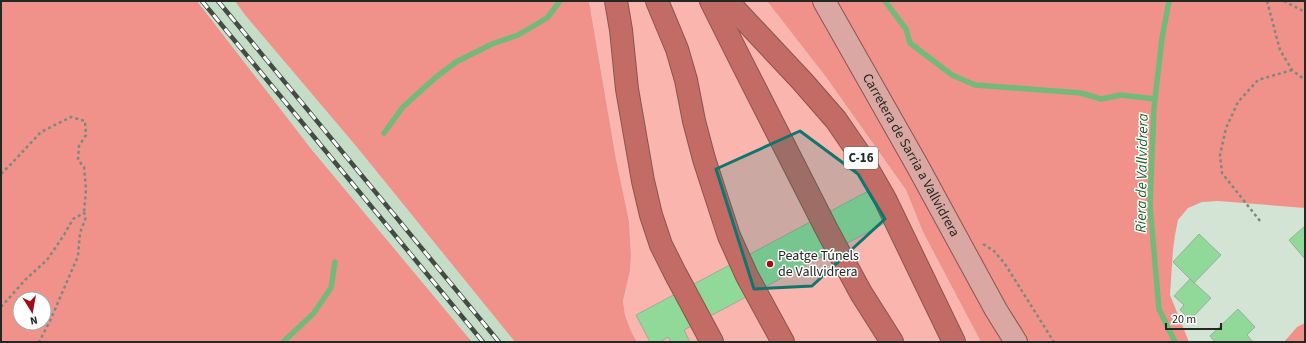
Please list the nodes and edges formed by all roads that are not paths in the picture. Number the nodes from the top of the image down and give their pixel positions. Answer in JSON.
{"nodes":[{"id":1,"x":616,"y":1,"type":"edge"},
{"id":2,"x":657,"y":1,"type":"edge"},
{"id":3,"x":711,"y":1,"type":"edge"},
{"id":4,"x":727,"y":1,"type":"edge"},
{"id":5,"x":824,"y":1,"type":"edge"},
{"id":6,"x":996,"y":310,"type":"junction"},
{"id":7,"x":712,"y":342,"type":"edge"},
{"id":8,"x":783,"y":342,"type":"edge"},
{"id":9,"x":892,"y":342,"type":"edge"},
{"id":10,"x":954,"y":342,"type":"edge"},
{"id":11,"x":1009,"y":342,"type":"edge"},
{"id":12,"x":1016,"y":342,"type":"edge"}],
"edges":[{"from":1,"to":7,"type":"highway"},
{"from":2,"to":8,"type":"highway"},
{"from":3,"to":9,"type":"highway"},
{"from":4,"to":10,"type":"highway","number":"C-16"},
{"from":5,"to":6,"type":"main road","name":"Carretera de Sarria a Vallvidrera"},
{"from":6,"to":11,"type":"main road"},
{"from":6,"to":12,"type":"main road"}]}
